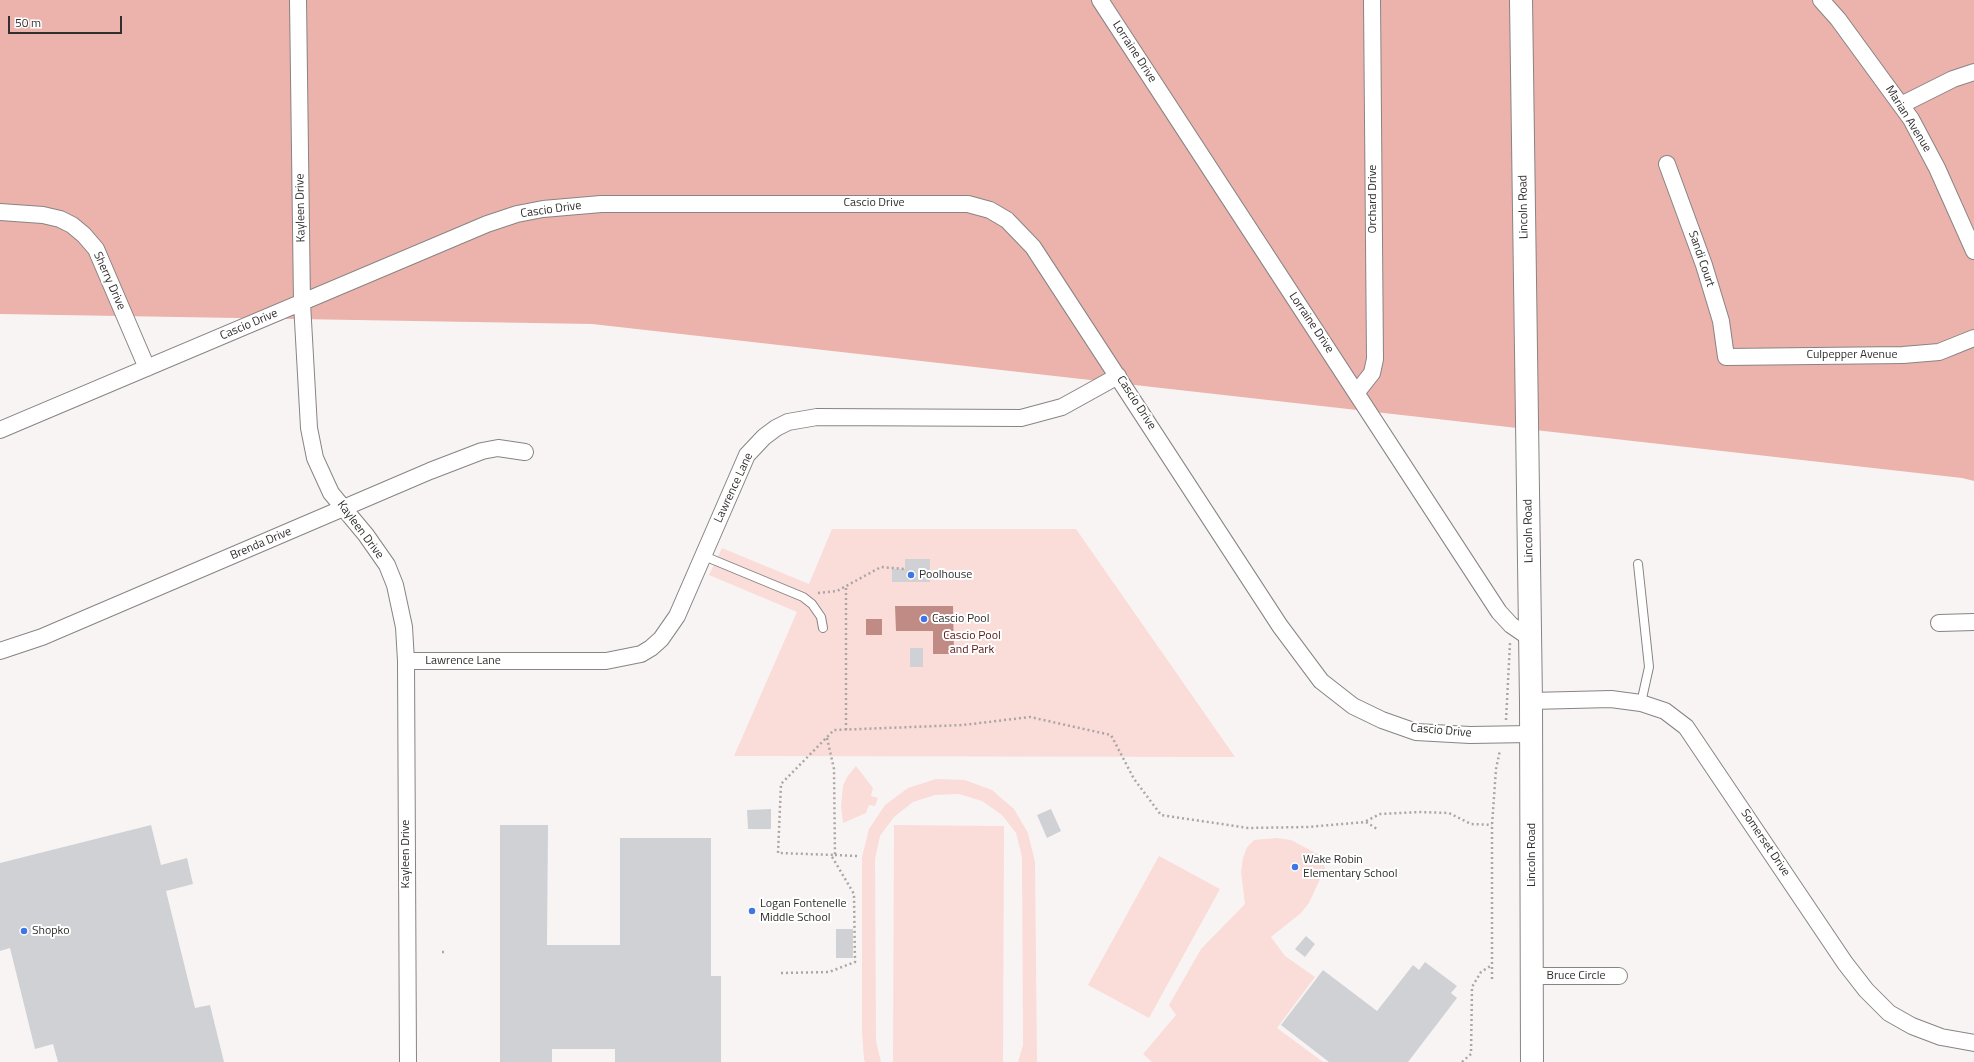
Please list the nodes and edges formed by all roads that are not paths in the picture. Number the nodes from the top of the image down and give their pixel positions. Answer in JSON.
{"nodes":[{"id":1,"x":298,"y":0,"type":"edge"},
{"id":2,"x":1100,"y":0,"type":"edge"},
{"id":3,"x":1372,"y":0,"type":"edge"},
{"id":4,"x":1521,"y":0,"type":"edge"},
{"id":5,"x":1821,"y":0,"type":"edge"},
{"id":6,"x":1974,"y":72,"type":"edge"},
{"id":7,"x":1901,"y":105,"type":"junction"},
{"id":8,"x":1667,"y":164,"type":"dead end"},
{"id":9,"x":0,"y":212,"type":"edge"},
{"id":10,"x":1974,"y":251,"type":"edge"},
{"id":11,"x":302,"y":302,"type":"junction"},
{"id":12,"x":1974,"y":338,"type":"edge"},
{"id":13,"x":1726,"y":357,"type":"joint"},
{"id":14,"x":147,"y":368,"type":"junction"},
{"id":15,"x":1118,"y":376,"type":"junction"},
{"id":16,"x":1357,"y":392,"type":"junction"},
{"id":17,"x":0,"y":430,"type":"edge"},
{"id":18,"x":525,"y":452,"type":"dead end"},
{"id":19,"x":344,"y":508,"type":"junction"},
{"id":20,"x":704,"y":556,"type":"junction"},
{"id":21,"x":1638,"y":564,"type":"dead end"},
{"id":22,"x":1974,"y":622,"type":"edge"},
{"id":23,"x":1939,"y":623,"type":"dead end"},
{"id":24,"x":823,"y":628,"type":"dead end"},
{"id":25,"x":1530,"y":638,"type":"junction"},
{"id":26,"x":0,"y":651,"type":"edge"},
{"id":27,"x":406,"y":661,"type":"junction"},
{"id":28,"x":1531,"y":701,"type":"junction"},
{"id":29,"x":1641,"y":703,"type":"junction"},
{"id":30,"x":1531,"y":734,"type":"junction"},
{"id":31,"x":1532,"y":976,"type":"junction"},
{"id":32,"x":1619,"y":976,"type":"dead end"},
{"id":33,"x":1974,"y":1043,"type":"edge"},
{"id":34,"x":408,"y":1062,"type":"edge"},
{"id":35,"x":1532,"y":1062,"type":"edge"}],
"edges":[{"from":1,"to":11,"type":"street","name":"Kayleen Drive"},
{"from":2,"to":16,"type":"street","name":"Lorraine Drive"},
{"from":3,"to":16,"type":"street","name":"Orchard Drive"},
{"from":4,"to":25,"type":"main road","name":"Lincoln Road"},
{"from":5,"to":7,"type":"street","name":"Marian Avenue"},
{"from":6,"to":7,"type":"street"},
{"from":7,"to":10,"type":"street","name":"Marian Avenue"},
{"from":8,"to":13,"type":"street","name":"Sandi Court"},
{"from":9,"to":14,"type":"street","name":"Sherry Drive"},
{"from":11,"to":14,"type":"street","name":"Cascio Drive"},
{"from":11,"to":15,"type":"street","name":"Cascio Drive"},
{"from":11,"to":19,"type":"street","name":"Kayleen Drive"},
{"from":12,"to":13,"type":"street","name":"Culpepper Avenue"},
{"from":14,"to":17,"type":"street","name":"Cascio Drive"},
{"from":15,"to":20,"type":"street","name":"Lawrence Lane"},
{"from":15,"to":30,"type":"street","name":"Cascio Drive"},
{"from":16,"to":25,"type":"street","name":"Lorraine Drive"},
{"from":18,"to":19,"type":"street","name":"Brenda Drive"},
{"from":19,"to":26,"type":"street","name":"Brenda Drive"},
{"from":19,"to":27,"type":"street","name":"Kayleen Drive"},
{"from":20,"to":24,"type":"lane"},
{"from":20,"to":27,"type":"street","name":"Lawrence Lane"},
{"from":21,"to":29,"type":"lane"},
{"from":22,"to":23,"type":"street"},
{"from":25,"to":28,"type":"main road","name":"Lincoln Road"},
{"from":27,"to":34,"type":"street","name":"Kayleen Drive"},
{"from":28,"to":29,"type":"street","name":"Somerset Drive"},
{"from":28,"to":30,"type":"main road","name":"Lincoln Road"},
{"from":29,"to":33,"type":"street","name":"Somerset Drive"},
{"from":30,"to":31,"type":"main road","name":"Lincoln Road"},
{"from":31,"to":32,"type":"street","name":"Bruce Circle"},
{"from":31,"to":35,"type":"main road","name":"Lincoln Road"}]}
